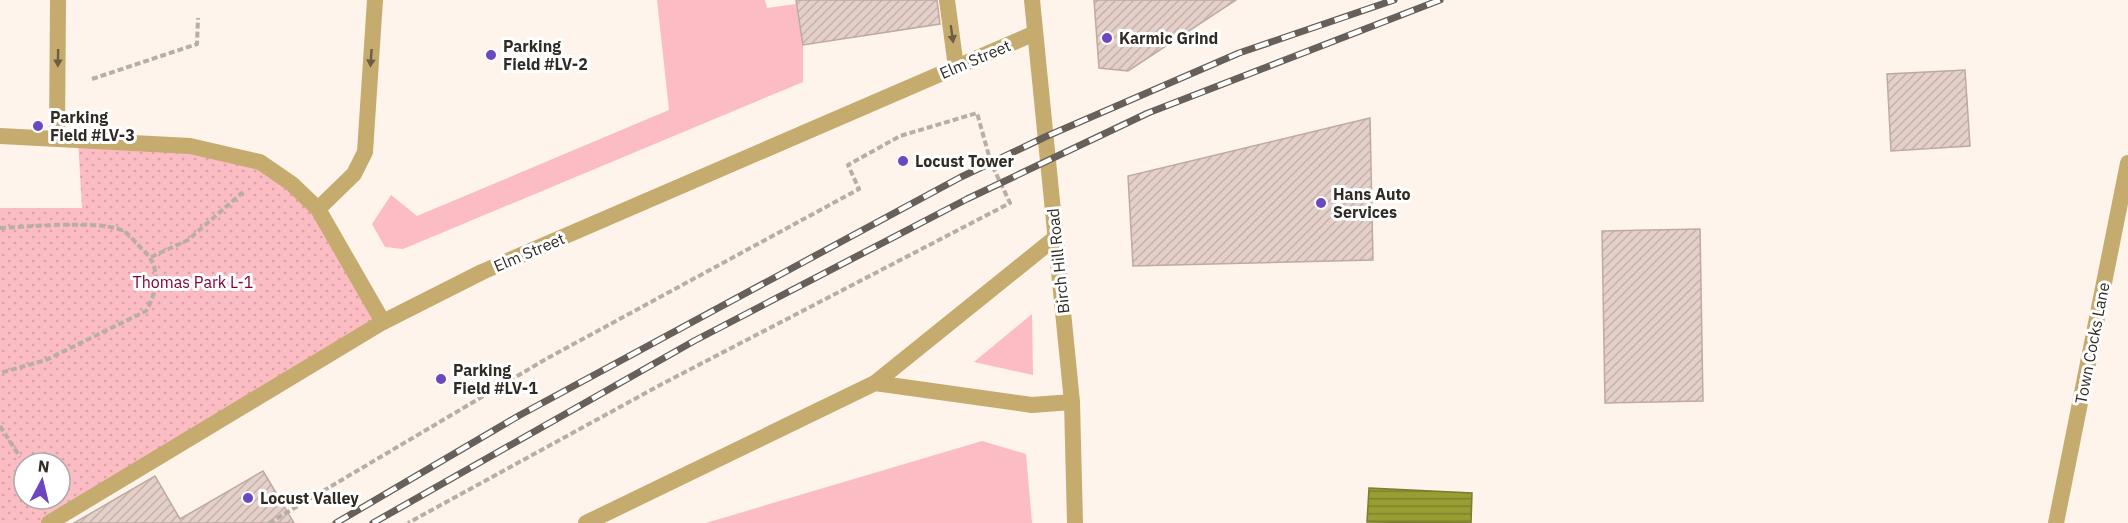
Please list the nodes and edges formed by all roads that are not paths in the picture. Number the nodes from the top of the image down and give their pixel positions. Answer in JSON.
{"nodes":[{"id":1,"x":58,"y":0,"type":"edge"},
{"id":2,"x":375,"y":0,"type":"edge"},
{"id":3,"x":947,"y":0,"type":"edge"},
{"id":4,"x":1032,"y":0,"type":"edge"},
{"id":5,"x":1035,"y":33,"type":"junction"},
{"id":6,"x":957,"y":67,"type":"junction"},
{"id":7,"x":0,"y":136,"type":"edge"},
{"id":8,"x":57,"y":140,"type":"junction"},
{"id":9,"x":2128,"y":163,"type":"edge"},
{"id":10,"x":318,"y":209,"type":"junction"},
{"id":11,"x":1055,"y":238,"type":"junction"},
{"id":12,"x":383,"y":322,"type":"junction"},
{"id":13,"x":875,"y":383,"type":"junction"},
{"id":14,"x":1072,"y":402,"type":"junction"},
{"id":15,"x":591,"y":522,"type":"edge"},
{"id":16,"x":49,"y":523,"type":"edge"},
{"id":17,"x":1075,"y":523,"type":"edge"},
{"id":18,"x":2056,"y":523,"type":"edge"}],
"edges":[{"from":1,"to":8,"type":"street","one_way":true},
{"from":2,"to":10,"type":"street","one_way":true},
{"from":3,"to":6,"type":"street","one_way":true},
{"from":4,"to":5,"type":"street","name":"Birch Hill Road"},
{"from":5,"to":6,"type":"street","name":"Elm Street"},
{"from":5,"to":11,"type":"street","name":"Birch Hill Road"},
{"from":6,"to":12,"type":"street","name":"Elm Street"},
{"from":7,"to":8,"type":"street"},
{"from":8,"to":10,"type":"street"},
{"from":9,"to":18,"type":"street","name":"Town Cocks Lane"},
{"from":10,"to":12,"type":"street"},
{"from":11,"to":13,"type":"street"},
{"from":11,"to":14,"type":"street","name":"Birch Hill Road"},
{"from":12,"to":16,"type":"street","name":"Elm Street"},
{"from":13,"to":14,"type":"street"},
{"from":13,"to":15,"type":"street"},
{"from":14,"to":17,"type":"street","name":"Birch Hill Road"}]}
